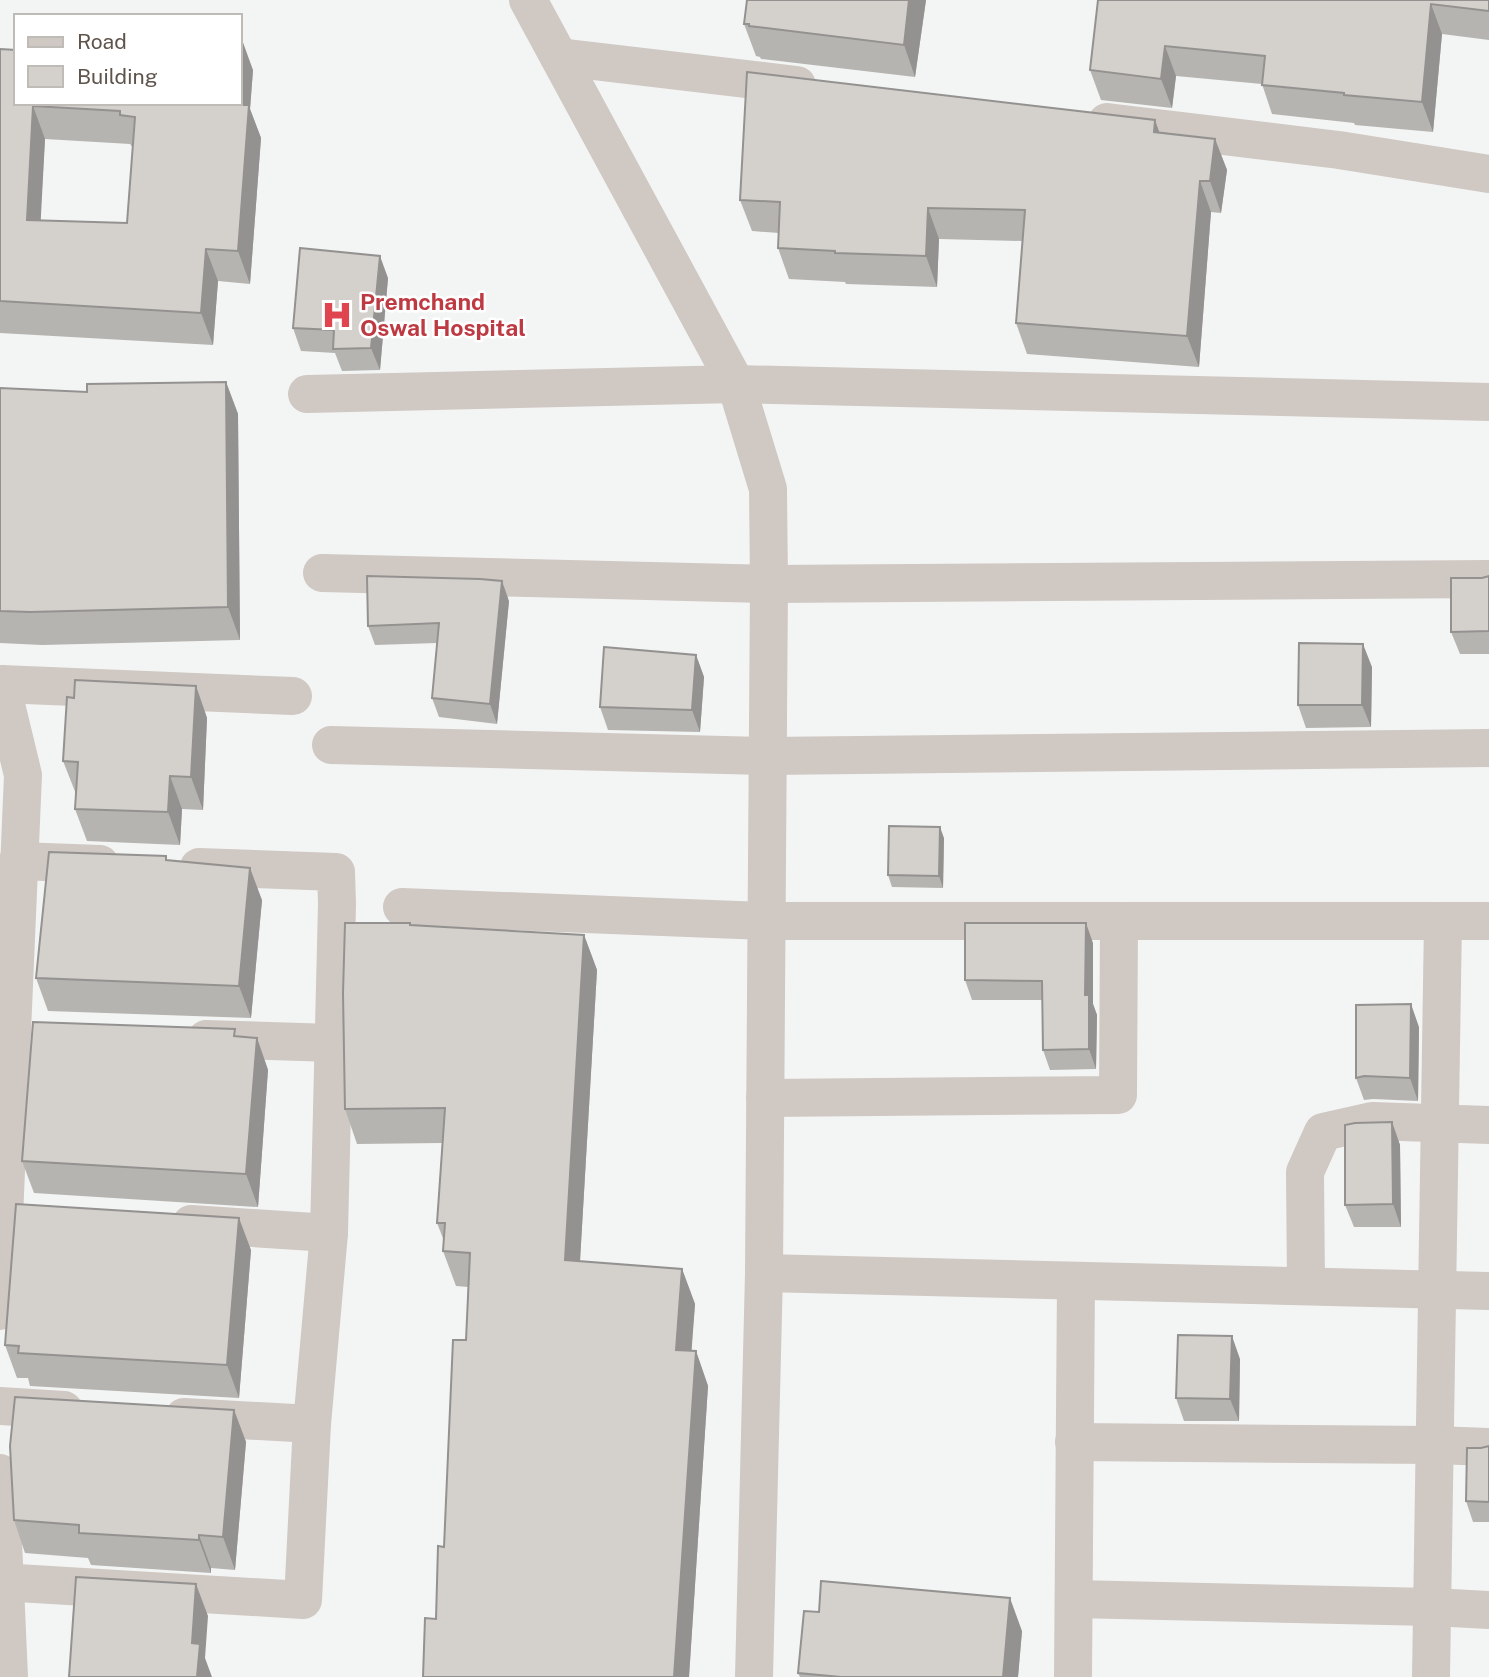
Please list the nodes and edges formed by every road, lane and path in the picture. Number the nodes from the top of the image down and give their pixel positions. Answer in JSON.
{"nodes":[{"id":1,"x":528,"y":0,"type":"edge"},
{"id":2,"x":559,"y":57,"type":"junction"},
{"id":3,"x":833,"y":90,"type":"edge"},
{"id":4,"x":1079,"y":119,"type":"edge"},
{"id":5,"x":1489,"y":174,"type":"edge"},
{"id":6,"x":736,"y":384,"type":"junction"},
{"id":7,"x":307,"y":394,"type":"dead end"},
{"id":8,"x":1489,"y":402,"type":"edge"},
{"id":9,"x":322,"y":573,"type":"dead end"},
{"id":10,"x":1489,"y":579,"type":"edge"},
{"id":11,"x":769,"y":584,"type":"junction"},
{"id":12,"x":1,"y":684,"type":"edge"},
{"id":13,"x":293,"y":696,"type":"dead end"},
{"id":14,"x":331,"y":745,"type":"dead end"},
{"id":15,"x":1489,"y":748,"type":"edge"},
{"id":16,"x":767,"y":756,"type":"junction"},
{"id":17,"x":18,"y":861,"type":"junction"},
{"id":18,"x":129,"y":865,"type":"edge"},
{"id":19,"x":170,"y":866,"type":"edge"},
{"id":20,"x":402,"y":907,"type":"dead end"},
{"id":21,"x":766,"y":921,"type":"junction"},
{"id":22,"x":1119,"y":921,"type":"junction"},
{"id":23,"x":1443,"y":921,"type":"junction"},
{"id":24,"x":1489,"y":921,"type":"edge"},
{"id":25,"x":179,"y":1038,"type":"edge"},
{"id":26,"x":333,"y":1044,"type":"junction"},
{"id":27,"x":765,"y":1098,"type":"junction"},
{"id":28,"x":1439,"y":1124,"type":"junction"},
{"id":29,"x":1489,"y":1125,"type":"edge"},
{"id":30,"x":2,"y":1213,"type":"edge"},
{"id":31,"x":44,"y":1216,"type":"edge"},
{"id":32,"x":153,"y":1222,"type":"edge"},
{"id":33,"x":329,"y":1233,"type":"junction"},
{"id":34,"x":764,"y":1273,"type":"junction"},
{"id":35,"x":1076,"y":1281,"type":"junction"},
{"id":36,"x":1306,"y":1286,"type":"junction"},
{"id":37,"x":1437,"y":1290,"type":"junction"},
{"id":38,"x":1489,"y":1291,"type":"edge"},
{"id":39,"x":0,"y":1311,"type":"edge"},
{"id":40,"x":0,"y":1406,"type":"edge"},
{"id":41,"x":95,"y":1412,"type":"edge"},
{"id":42,"x":149,"y":1415,"type":"edge"},
{"id":43,"x":312,"y":1424,"type":"junction"},
{"id":44,"x":1074,"y":1443,"type":"junction"},
{"id":45,"x":1435,"y":1445,"type":"junction"},
{"id":46,"x":1489,"y":1447,"type":"edge"},
{"id":47,"x":0,"y":1473,"type":"edge"},
{"id":48,"x":2,"y":1582,"type":"edge"},
{"id":49,"x":1074,"y":1599,"type":"junction"},
{"id":50,"x":1432,"y":1607,"type":"junction"},
{"id":51,"x":1489,"y":1610,"type":"edge"},
{"id":52,"x":9,"y":1677,"type":"edge"},
{"id":53,"x":754,"y":1677,"type":"edge"},
{"id":54,"x":1073,"y":1677,"type":"edge"},
{"id":55,"x":1431,"y":1677,"type":"edge"}],
"edges":[{"from":1,"to":2,"type":"street"},
{"from":2,"to":3,"type":"street"},
{"from":2,"to":6,"type":"street"},
{"from":4,"to":5,"type":"street"},
{"from":6,"to":7,"type":"street"},
{"from":6,"to":8,"type":"street"},
{"from":6,"to":11,"type":"street"},
{"from":9,"to":11,"type":"street"},
{"from":10,"to":11,"type":"street"},
{"from":11,"to":16,"type":"street"},
{"from":12,"to":13,"type":"street"},
{"from":12,"to":17,"type":"street"},
{"from":14,"to":16,"type":"street"},
{"from":15,"to":16,"type":"street"},
{"from":16,"to":21,"type":"street"},
{"from":17,"to":18,"type":"street"},
{"from":17,"to":30,"type":"street"},
{"from":19,"to":26,"type":"street"},
{"from":20,"to":21,"type":"street"},
{"from":21,"to":22,"type":"street"},
{"from":21,"to":27,"type":"street"},
{"from":22,"to":23,"type":"street"},
{"from":22,"to":27,"type":"street"},
{"from":23,"to":24,"type":"street"},
{"from":23,"to":28,"type":"street"},
{"from":25,"to":26,"type":"street"},
{"from":26,"to":33,"type":"street"},
{"from":27,"to":34,"type":"street"},
{"from":28,"to":29,"type":"street"},
{"from":28,"to":36,"type":"street"},
{"from":28,"to":37,"type":"street"},
{"from":30,"to":31,"type":"street"},
{"from":30,"to":39,"type":"street"},
{"from":32,"to":33,"type":"street"},
{"from":33,"to":43,"type":"street"},
{"from":34,"to":35,"type":"street"},
{"from":34,"to":53,"type":"street"},
{"from":35,"to":36,"type":"street"},
{"from":35,"to":44,"type":"street"},
{"from":36,"to":37,"type":"street"},
{"from":37,"to":38,"type":"street"},
{"from":37,"to":45,"type":"street"},
{"from":40,"to":41,"type":"street"},
{"from":42,"to":43,"type":"street"},
{"from":43,"to":48,"type":"street"},
{"from":44,"to":45,"type":"street"},
{"from":44,"to":49,"type":"street"},
{"from":45,"to":46,"type":"street"},
{"from":45,"to":50,"type":"street"},
{"from":47,"to":48,"type":"street"},
{"from":48,"to":52,"type":"street"},
{"from":49,"to":50,"type":"street"},
{"from":49,"to":54,"type":"street"},
{"from":50,"to":51,"type":"street"},
{"from":50,"to":55,"type":"street"}]}
